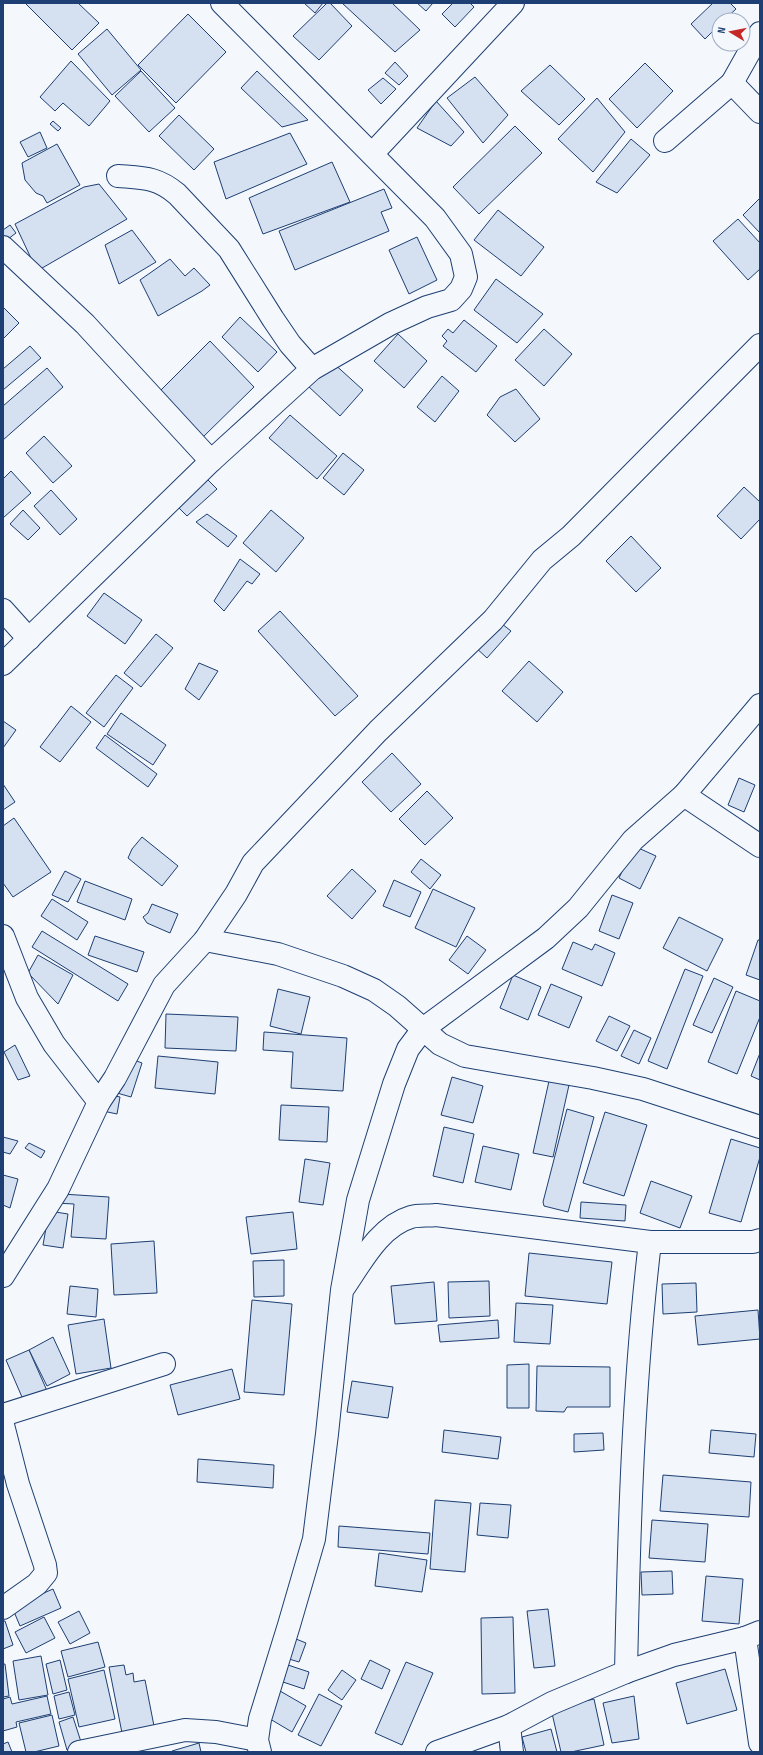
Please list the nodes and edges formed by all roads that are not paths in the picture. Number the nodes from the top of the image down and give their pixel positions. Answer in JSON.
{"nodes":[{"id":1,"x":222,"y":3,"type":"edge"},
{"id":2,"x":513,"y":3,"type":"edge"},
{"id":3,"x":760,"y":33,"type":"edge"},
{"id":4,"x":732,"y":83,"type":"junction"},
{"id":5,"x":760,"y":112,"type":"edge"},
{"id":6,"x":665,"y":141,"type":"dead end"},
{"id":7,"x":372,"y":154,"type":"junction"},
{"id":8,"x":118,"y":176,"type":"dead end"},
{"id":9,"x":3,"y":248,"type":"edge"},
{"id":10,"x":760,"y":345,"type":"edge"},
{"id":11,"x":312,"y":369,"type":"junction"},
{"id":12,"x":211,"y":461,"type":"junction"},
{"id":13,"x":3,"y":610,"type":"edge"},
{"id":14,"x":29,"y":639,"type":"junction"},
{"id":15,"x":3,"y":664,"type":"edge"},
{"id":16,"x":760,"y":705,"type":"edge"},
{"id":17,"x":684,"y":795,"type":"junction"},
{"id":18,"x":760,"y":846,"type":"edge"},
{"id":19,"x":3,"y":936,"type":"edge"},
{"id":20,"x":205,"y":940,"type":"junction"},
{"id":21,"x":423,"y":1029,"type":"junction"},
{"id":22,"x":99,"y":1102,"type":"junction"},
{"id":23,"x":760,"y":1127,"type":"edge"},
{"id":24,"x":760,"y":1240,"type":"edge"},
{"id":25,"x":650,"y":1242,"type":"junction"},
{"id":26,"x":3,"y":1276,"type":"edge"},
{"id":27,"x":342,"y":1290,"type":"junction"},
{"id":28,"x":164,"y":1364,"type":"dead end"},
{"id":29,"x":3,"y":1415,"type":"edge"},
{"id":30,"x":3,"y":1425,"type":"edge"},
{"id":31,"x":3,"y":1608,"type":"edge"},
{"id":32,"x":752,"y":1635,"type":"edge"},
{"id":33,"x":626,"y":1672,"type":"junction"},
{"id":34,"x":509,"y":1726,"type":"junction"},
{"id":35,"x":760,"y":1743,"type":"edge"},
{"id":36,"x":259,"y":1746,"type":"edge"},
{"id":37,"x":80,"y":1752,"type":"edge"},
{"id":38,"x":437,"y":1752,"type":"edge"},
{"id":39,"x":512,"y":1752,"type":"edge"}],
"edges":[{"from":1,"to":7,"type":"street"},
{"from":2,"to":7,"type":"street"},
{"from":3,"to":4,"type":"street"},
{"from":4,"to":5,"type":"street"},
{"from":4,"to":6,"type":"street"},
{"from":7,"to":11,"type":"street"},
{"from":8,"to":11,"type":"street"},
{"from":9,"to":12,"type":"street"},
{"from":10,"to":20,"type":"street"},
{"from":11,"to":12,"type":"street"},
{"from":12,"to":14,"type":"street"},
{"from":13,"to":14,"type":"street"},
{"from":14,"to":15,"type":"street"},
{"from":16,"to":17,"type":"street"},
{"from":17,"to":18,"type":"street"},
{"from":17,"to":21,"type":"street"},
{"from":19,"to":22,"type":"street"},
{"from":20,"to":21,"type":"street"},
{"from":20,"to":22,"type":"street"},
{"from":21,"to":23,"type":"street"},
{"from":21,"to":27,"type":"street"},
{"from":22,"to":26,"type":"street"},
{"from":24,"to":25,"type":"street"},
{"from":25,"to":27,"type":"street"},
{"from":25,"to":33,"type":"street"},
{"from":27,"to":36,"type":"street"},
{"from":28,"to":29,"type":"street"},
{"from":30,"to":31,"type":"street"},
{"from":32,"to":33,"type":"street"},
{"from":32,"to":35,"type":"street"},
{"from":33,"to":34,"type":"street"},
{"from":34,"to":38,"type":"street"},
{"from":34,"to":39,"type":"street"},
{"from":36,"to":37,"type":"street"}]}
